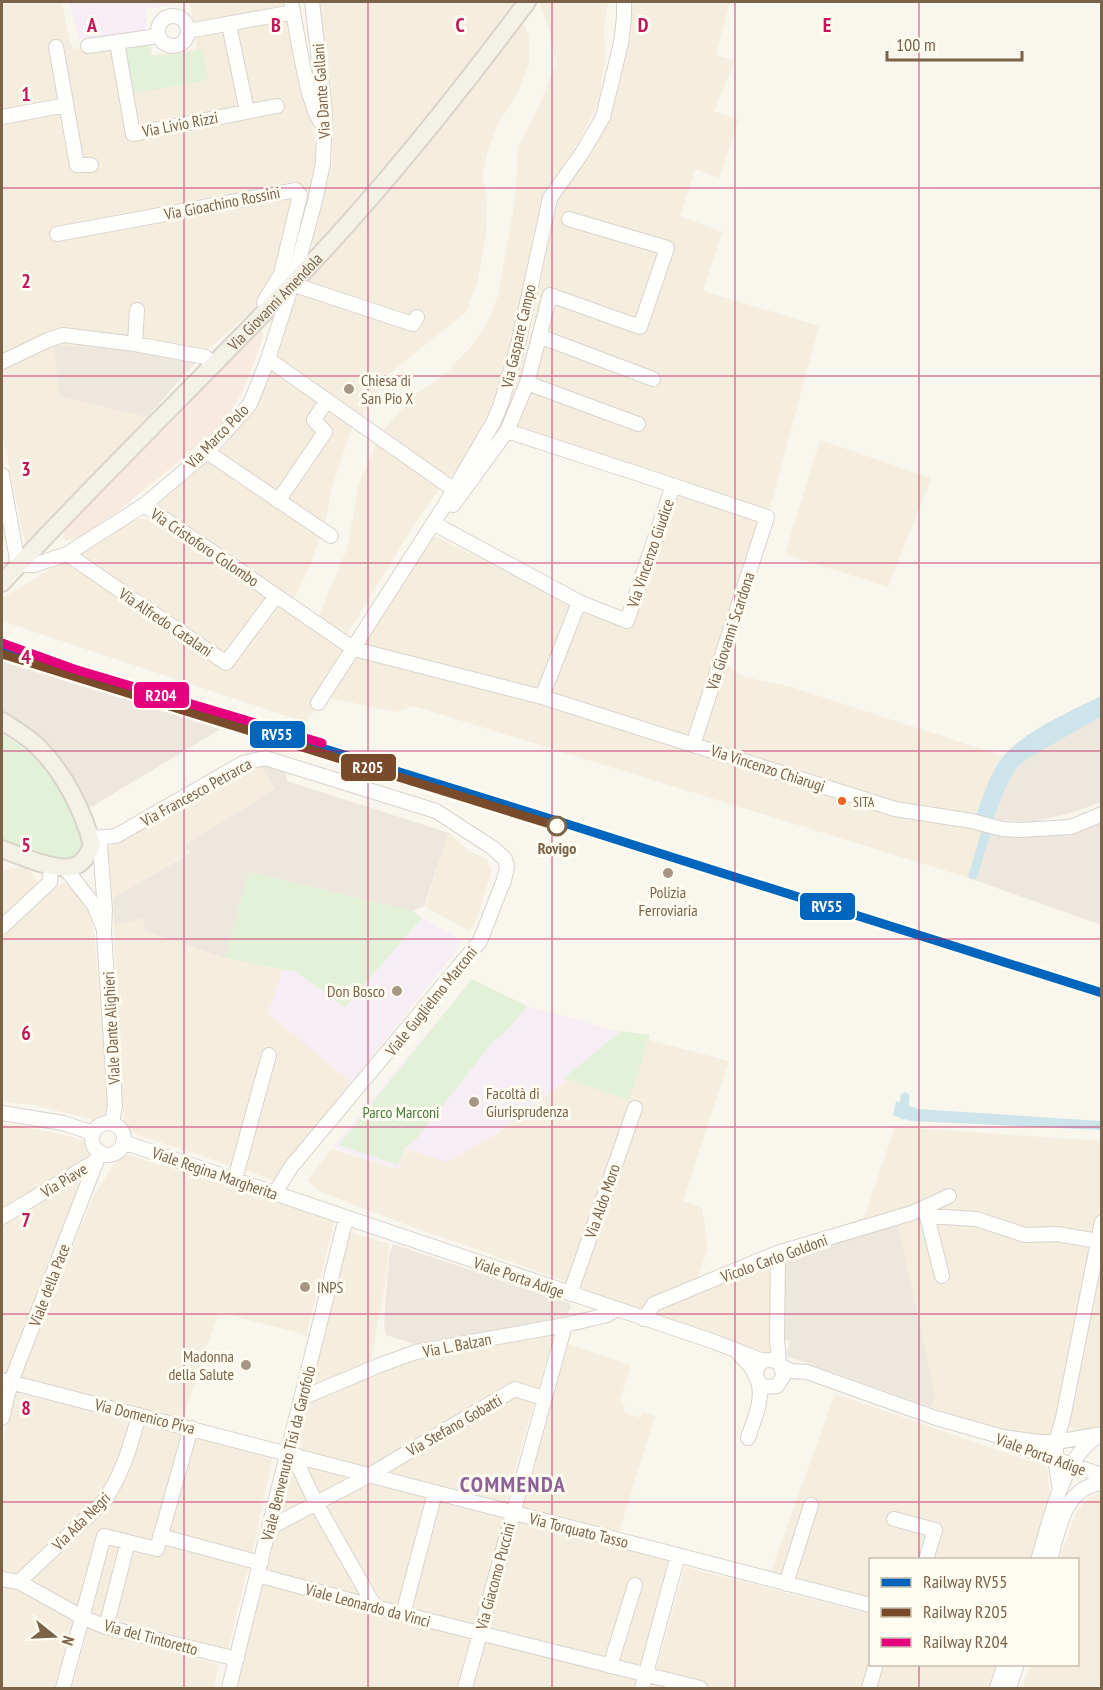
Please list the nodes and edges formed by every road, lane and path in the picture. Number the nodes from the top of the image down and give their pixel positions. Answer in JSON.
{"nodes":[{"id":1,"x":316,"y":2,"type":"edge"},
{"id":2,"x":624,"y":2,"type":"edge"},
{"id":3,"x":292,"y":7,"type":"edge"},
{"id":4,"x":523,"y":8,"type":"edge"},
{"id":5,"x":229,"y":25,"type":"junction"},
{"id":6,"x":188,"y":31,"type":"junction"},
{"id":7,"x":158,"y":36,"type":"junction"},
{"id":8,"x":117,"y":43,"type":"junction"},
{"id":9,"x":88,"y":46,"type":"dead end"},
{"id":10,"x":56,"y":47,"type":"dead end"},
{"id":11,"x":66,"y":105,"type":"junction"},
{"id":12,"x":277,"y":106,"type":"dead end"},
{"id":13,"x":248,"y":111,"type":"junction"},
{"id":14,"x":2,"y":117,"type":"edge"},
{"id":15,"x":326,"y":127,"type":"junction"},
{"id":16,"x":91,"y":165,"type":"dead end"},
{"id":17,"x":569,"y":219,"type":"dead end"},
{"id":18,"x":57,"y":234,"type":"dead end"},
{"id":19,"x":292,"y":284,"type":"junction"},
{"id":20,"x":267,"y":309,"type":"junction"},
{"id":21,"x":137,"y":310,"type":"dead end"},
{"id":22,"x":417,"y":317,"type":"dead end"},
{"id":23,"x":539,"y":336,"type":"junction"},
{"id":24,"x":135,"y":344,"type":"junction"},
{"id":25,"x":268,"y":359,"type":"junction"},
{"id":26,"x":2,"y":362,"type":"edge"},
{"id":27,"x":213,"y":364,"type":"junction"},
{"id":28,"x":653,"y":379,"type":"dead end"},
{"id":29,"x":527,"y":383,"type":"junction"},
{"id":30,"x":327,"y":400,"type":"junction"},
{"id":31,"x":638,"y":424,"type":"dead end"},
{"id":32,"x":507,"y":431,"type":"junction"},
{"id":33,"x":207,"y":452,"type":"junction"},
{"id":34,"x":2,"y":475,"type":"edge"},
{"id":35,"x":673,"y":485,"type":"junction"},
{"id":36,"x":453,"y":489,"type":"junction"},
{"id":37,"x":278,"y":501,"type":"junction"},
{"id":38,"x":144,"y":505,"type":"junction"},
{"id":39,"x":443,"y":508,"type":"junction"},
{"id":40,"x":767,"y":517,"type":"joint"},
{"id":41,"x":432,"y":524,"type":"junction"},
{"id":42,"x":331,"y":536,"type":"dead end"},
{"id":43,"x":67,"y":554,"type":"junction"},
{"id":44,"x":18,"y":565,"type":"junction"},
{"id":45,"x":2,"y":583,"type":"edge"},
{"id":46,"x":276,"y":596,"type":"junction"},
{"id":47,"x":579,"y":602,"type":"junction"},
{"id":48,"x":354,"y":650,"type":"junction"},
{"id":49,"x":542,"y":697,"type":"junction"},
{"id":50,"x":318,"y":703,"type":"dead end"},
{"id":51,"x":2,"y":721,"type":"edge"},
{"id":52,"x":693,"y":745,"type":"junction"},
{"id":53,"x":436,"y":811,"type":"joint"},
{"id":54,"x":1101,"y":814,"type":"edge"},
{"id":55,"x":91,"y":835,"type":"junction"},
{"id":56,"x":6,"y":854,"type":"edge"},
{"id":57,"x":58,"y":867,"type":"junction"},
{"id":58,"x":2,"y":927,"type":"edge"},
{"id":59,"x":104,"y":932,"type":"junction"},
{"id":60,"x":269,"y":1055,"type":"dead end"},
{"id":61,"x":635,"y":1108,"type":"dead end"},
{"id":62,"x":2,"y":1113,"type":"edge"},
{"id":63,"x":112,"y":1123,"type":"junction"},
{"id":64,"x":93,"y":1133,"type":"junction"},
{"id":65,"x":123,"y":1142,"type":"junction"},
{"id":66,"x":98,"y":1157,"type":"junction"},
{"id":67,"x":235,"y":1179,"type":"junction"},
{"id":68,"x":275,"y":1193,"type":"junction"},
{"id":69,"x":949,"y":1196,"type":"dead end"},
{"id":70,"x":306,"y":1205,"type":"joint"},
{"id":71,"x":2,"y":1217,"type":"edge"},
{"id":72,"x":346,"y":1218,"type":"junction"},
{"id":73,"x":1101,"y":1222,"type":"edge"},
{"id":74,"x":1098,"y":1241,"type":"junction"},
{"id":75,"x":778,"y":1258,"type":"dead end"},
{"id":76,"x":942,"y":1276,"type":"dead end"},
{"id":77,"x":570,"y":1294,"type":"junction"},
{"id":78,"x":616,"y":1309,"type":"junction"},
{"id":79,"x":644,"y":1319,"type":"junction"},
{"id":80,"x":565,"y":1324,"type":"junction"},
{"id":81,"x":733,"y":1349,"type":"junction"},
{"id":82,"x":772,"y":1362,"type":"junction"},
{"id":83,"x":814,"y":1376,"type":"junction"},
{"id":84,"x":757,"y":1378,"type":"junction"},
{"id":85,"x":6,"y":1381,"type":"edge"},
{"id":86,"x":777,"y":1385,"type":"junction"},
{"id":87,"x":303,"y":1393,"type":"junction"},
{"id":88,"x":543,"y":1398,"type":"junction"},
{"id":89,"x":759,"y":1404,"type":"junction"},
{"id":90,"x":139,"y":1415,"type":"junction"},
{"id":91,"x":2,"y":1418,"type":"edge"},
{"id":92,"x":1063,"y":1418,"type":"junction"},
{"id":93,"x":191,"y":1428,"type":"junction"},
{"id":94,"x":981,"y":1432,"type":"junction"},
{"id":95,"x":1101,"y":1434,"type":"edge"},
{"id":96,"x":1080,"y":1437,"type":"junction"},
{"id":97,"x":748,"y":1438,"type":"dead end"},
{"id":98,"x":1056,"y":1442,"type":"junction"},
{"id":99,"x":293,"y":1454,"type":"junction"},
{"id":100,"x":1056,"y":1460,"type":"junction"},
{"id":101,"x":1072,"y":1465,"type":"junction"},
{"id":102,"x":1101,"y":1475,"type":"edge"},
{"id":103,"x":368,"y":1476,"type":"junction"},
{"id":104,"x":1101,"y":1483,"type":"edge"},
{"id":105,"x":1060,"y":1490,"type":"junction"},
{"id":106,"x":435,"y":1493,"type":"junction"},
{"id":107,"x":316,"y":1503,"type":"junction"},
{"id":108,"x":811,"y":1505,"type":"dead end"},
{"id":109,"x":512,"y":1513,"type":"junction"},
{"id":110,"x":894,"y":1519,"type":"dead end"},
{"id":111,"x":269,"y":1528,"type":"junction"},
{"id":112,"x":160,"y":1536,"type":"junction"},
{"id":113,"x":128,"y":1542,"type":"junction"},
{"id":114,"x":678,"y":1556,"type":"junction"},
{"id":115,"x":927,"y":1558,"type":"edge"},
{"id":116,"x":1039,"y":1558,"type":"edge"},
{"id":117,"x":1051,"y":1558,"type":"edge"},
{"id":118,"x":259,"y":1569,"type":"junction"},
{"id":119,"x":2,"y":1579,"type":"edge"},
{"id":120,"x":18,"y":1582,"type":"junction"},
{"id":121,"x":786,"y":1584,"type":"junction"},
{"id":122,"x":635,"y":1585,"type":"dead end"},
{"id":123,"x":869,"y":1605,"type":"edge"},
{"id":124,"x":375,"y":1607,"type":"junction"},
{"id":125,"x":403,"y":1614,"type":"junction"},
{"id":126,"x":82,"y":1617,"type":"junction"},
{"id":127,"x":106,"y":1627,"type":"junction"},
{"id":128,"x":479,"y":1634,"type":"junction"},
{"id":129,"x":237,"y":1659,"type":"junction"},
{"id":130,"x":610,"y":1666,"type":"junction"},
{"id":131,"x":876,"y":1666,"type":"edge"},
{"id":132,"x":1005,"y":1666,"type":"edge"},
{"id":133,"x":1017,"y":1666,"type":"edge"},
{"id":134,"x":647,"y":1684,"type":"edge"},
{"id":135,"x":63,"y":1689,"type":"edge"},
{"id":136,"x":229,"y":1689,"type":"edge"},
{"id":137,"x":465,"y":1689,"type":"edge"},
{"id":138,"x":700,"y":1689,"type":"edge"},
{"id":139,"x":869,"y":1689,"type":"edge"},
{"id":140,"x":997,"y":1689,"type":"edge"},
{"id":141,"x":1009,"y":1689,"type":"edge"}],
"edges":[{"from":1,"to":15,"type":"street","name":"Via Dante Gallani"},
{"from":2,"to":36,"type":"street","name":"Via Gaspare Campo"},
{"from":3,"to":5,"type":"street"},
{"from":3,"to":15,"type":"street"},
{"from":4,"to":19,"type":"main road","name":"Via Giovanni Amendola"},
{"from":5,"to":6,"type":"street"},
{"from":5,"to":13,"type":"street"},
{"from":6,"to":7,"type":"street"},
{"from":6,"to":7,"type":"street"},
{"from":7,"to":8,"type":"street"},
{"from":8,"to":9,"type":"street"},
{"from":8,"to":13,"type":"street","name":"Via Livio Rizzi"},
{"from":10,"to":11,"type":"street"},
{"from":11,"to":14,"type":"street"},
{"from":11,"to":16,"type":"street"},
{"from":12,"to":13,"type":"street","name":"Via Livio Rizzi"},
{"from":15,"to":19,"type":"street","name":"Via Dante Gallani"},
{"from":17,"to":23,"type":"street"},
{"from":18,"to":20,"type":"street","name":"Via Gioachino Rossini"},
{"from":19,"to":20,"type":"main road","name":"Via Giovanni Amendola"},
{"from":19,"to":22,"type":"street"},
{"from":19,"to":25,"type":"street","name":"Via Marco Polo"},
{"from":20,"to":27,"type":"main road","name":"Via Giovanni Amendola"},
{"from":21,"to":24,"type":"street"},
{"from":23,"to":28,"type":"street"},
{"from":23,"to":29,"type":"street"},
{"from":24,"to":26,"type":"street"},
{"from":24,"to":27,"type":"street"},
{"from":25,"to":30,"type":"street"},
{"from":25,"to":33,"type":"street","name":"Via Marco Polo"},
{"from":27,"to":44,"type":"main road","name":"Via Giovanni Amendola"},
{"from":29,"to":31,"type":"street"},
{"from":29,"to":32,"type":"street"},
{"from":30,"to":36,"type":"street"},
{"from":30,"to":37,"type":"street"},
{"from":32,"to":35,"type":"street","name":"Via Vincenzo Giudice"},
{"from":32,"to":39,"type":"street"},
{"from":33,"to":37,"type":"street"},
{"from":33,"to":38,"type":"street","name":"Via Marco Polo"},
{"from":34,"to":44,"type":"street"},
{"from":35,"to":40,"type":"street","name":"Via Vincenzo Giudice"},
{"from":35,"to":47,"type":"street","name":"Via Vincenzo Giudice"},
{"from":36,"to":39,"type":"street","name":"Via Gaspare Campo"},
{"from":37,"to":42,"type":"street"},
{"from":38,"to":43,"type":"street","name":"Via Cristoforo Colombo"},
{"from":38,"to":46,"type":"street","name":"Via Cristoforo Colombo"},
{"from":39,"to":41,"type":"street","name":"Via Gaspare Campo"},
{"from":40,"to":52,"type":"street","name":"Via Giovanni Scardona"},
{"from":41,"to":47,"type":"street"},
{"from":41,"to":48,"type":"street","name":"Via Gaspare Campo"},
{"from":43,"to":44,"type":"street","name":"Via Cristoforo Colombo"},
{"from":43,"to":46,"type":"street","name":"Via Alfredo Catalani"},
{"from":44,"to":45,"type":"main road","name":"Via Giovanni Amendola"},
{"from":46,"to":48,"type":"street","name":"Via Cristoforo Colombo"},
{"from":47,"to":49,"type":"street"},
{"from":48,"to":49,"type":"street","name":"Via Vincenzo Chiarugi"},
{"from":48,"to":50,"type":"street","name":"Via Gaspare Campo"},
{"from":49,"to":52,"type":"street","name":"Via Vincenzo Chiarugi"},
{"from":51,"to":55,"type":"main road"},
{"from":52,"to":54,"type":"street","name":"Via Vincenzo Chiarugi"},
{"from":53,"to":55,"type":"street","name":"Via Francesco Petrarca"},
{"from":53,"to":68,"type":"street","name":"Viale Guglielmo Marconi"},
{"from":55,"to":57,"type":"main road"},
{"from":55,"to":59,"type":"street"},
{"from":56,"to":57,"type":"main road"},
{"from":57,"to":58,"type":"street"},
{"from":57,"to":59,"type":"street"},
{"from":59,"to":63,"type":"street","name":"Viale Dante Alighieri"},
{"from":60,"to":67,"type":"street"},
{"from":61,"to":77,"type":"street","name":"Via Aldo Moro"},
{"from":62,"to":64,"type":"street"},
{"from":63,"to":64,"type":"street"},
{"from":63,"to":65,"type":"street"},
{"from":64,"to":66,"type":"street"},
{"from":65,"to":66,"type":"street"},
{"from":65,"to":67,"type":"street","name":"Viale Regina Margherita"},
{"from":66,"to":71,"type":"street","name":"Via Piave"},
{"from":66,"to":85,"type":"street","name":"Viale della Pace"},
{"from":67,"to":68,"type":"street","name":"Viale Regina Margherita"},
{"from":68,"to":70,"type":"street","name":"Viale Regina Margherita"},
{"from":69,"to":79,"type":"street","name":"Vicolo Carlo Goldoni"},
{"from":70,"to":72,"type":"street","name":"Viale Porta Adige"},
{"from":72,"to":77,"type":"street","name":"Viale Porta Adige"},
{"from":72,"to":87,"type":"street","name":"Viale Benvenuto Tisi da Garofolo"},
{"from":73,"to":74,"type":"street"},
{"from":74,"to":76,"type":"street"},
{"from":74,"to":92,"type":"street"},
{"from":75,"to":82,"type":"street"},
{"from":77,"to":78,"type":"street","name":"Viale Porta Adige"},
{"from":78,"to":79,"type":"street","name":"Viale Porta Adige"},
{"from":78,"to":80,"type":"street","name":"Via L. Balzan"},
{"from":79,"to":81,"type":"street","name":"Viale Porta Adige"},
{"from":80,"to":87,"type":"street","name":"Via L. Balzan"},
{"from":80,"to":88,"type":"street","name":"Via Giacomo Puccini"},
{"from":81,"to":82,"type":"street","name":"Viale Porta Adige"},
{"from":81,"to":84,"type":"street","name":"Viale Porta Adige"},
{"from":82,"to":83,"type":"street","name":"Viale Porta Adige"},
{"from":82,"to":84,"type":"street"},
{"from":82,"to":86,"type":"street"},
{"from":83,"to":86,"type":"street","name":"Viale Porta Adige"},
{"from":83,"to":94,"type":"street","name":"Viale Porta Adige"},
{"from":84,"to":86,"type":"street","name":"Viale Porta Adige"},
{"from":84,"to":89,"type":"street"},
{"from":85,"to":90,"type":"street","name":"Via Domenico Piva"},
{"from":85,"to":91,"type":"street","name":"Viale della Pace"},
{"from":86,"to":89,"type":"street"},
{"from":87,"to":99,"type":"street","name":"Viale Benvenuto Tisi da Garofolo"},
{"from":88,"to":103,"type":"street","name":"Via Stefano Gobatti"},
{"from":88,"to":109,"type":"street","name":"Via Giacomo Puccini"},
{"from":89,"to":97,"type":"street"},
{"from":90,"to":93,"type":"street","name":"Via Domenico Piva"},
{"from":90,"to":120,"type":"street","name":"Via Ada Negri"},
{"from":92,"to":96,"type":"street"},
{"from":92,"to":98,"type":"street"},
{"from":93,"to":99,"type":"street","name":"Via Domenico Piva"},
{"from":93,"to":112,"type":"street"},
{"from":94,"to":98,"type":"street","name":"Viale Porta Adige"},
{"from":94,"to":100,"type":"street","name":"Viale Porta Adige"},
{"from":95,"to":96,"type":"street","name":"Viale Porta Adige"},
{"from":95,"to":101,"type":"street"},
{"from":96,"to":98,"type":"street","name":"Viale Porta Adige"},
{"from":98,"to":100,"type":"street"},
{"from":99,"to":103,"type":"street","name":"Via Torquato Tasso"},
{"from":99,"to":107,"type":"street"},
{"from":99,"to":111,"type":"street","name":"Viale Benvenuto Tisi da Garofolo"},
{"from":100,"to":101,"type":"street","name":"Viale Porta Adige"},
{"from":100,"to":105,"type":"street"},
{"from":101,"to":102,"type":"street","name":"Viale Porta Adige"},
{"from":101,"to":105,"type":"street"},
{"from":103,"to":106,"type":"street","name":"Via Torquato Tasso"},
{"from":103,"to":107,"type":"street","name":"Via Stefano Gobatti"},
{"from":104,"to":117,"type":"street"},
{"from":105,"to":116,"type":"street"},
{"from":106,"to":109,"type":"street","name":"Via Torquato Tasso"},
{"from":106,"to":125,"type":"street"},
{"from":107,"to":111,"type":"street","name":"Via Stefano Gobatti"},
{"from":107,"to":124,"type":"street"},
{"from":108,"to":121,"type":"street"},
{"from":109,"to":114,"type":"street","name":"Via Torquato Tasso"},
{"from":109,"to":128,"type":"street","name":"Via Giacomo Puccini"},
{"from":110,"to":115,"type":"street"},
{"from":111,"to":118,"type":"street","name":"Viale Benvenuto Tisi da Garofolo"},
{"from":112,"to":113,"type":"street"},
{"from":112,"to":118,"type":"street","name":"Viale Leonardo da Vinci"},
{"from":113,"to":126,"type":"street"},
{"from":113,"to":127,"type":"street"},
{"from":114,"to":121,"type":"street","name":"Via Torquato Tasso"},
{"from":114,"to":134,"type":"street"},
{"from":118,"to":124,"type":"street","name":"Viale Leonardo da Vinci"},
{"from":118,"to":129,"type":"street","name":"Viale Benvenuto Tisi da Garofolo"},
{"from":119,"to":120,"type":"street","name":"Via del Tintoretto"},
{"from":120,"to":126,"type":"street","name":"Via del Tintoretto"},
{"from":121,"to":123,"type":"street","name":"Via Torquato Tasso"},
{"from":122,"to":130,"type":"street"},
{"from":124,"to":125,"type":"street","name":"Viale Leonardo da Vinci"},
{"from":125,"to":128,"type":"street","name":"Viale Leonardo da Vinci"},
{"from":126,"to":127,"type":"street","name":"Via del Tintoretto"},
{"from":126,"to":135,"type":"street"},
{"from":127,"to":129,"type":"street","name":"Via del Tintoretto"},
{"from":128,"to":130,"type":"street","name":"Viale Leonardo da Vinci"},
{"from":128,"to":137,"type":"street","name":"Via Giacomo Puccini"},
{"from":129,"to":136,"type":"street","name":"Viale Benvenuto Tisi da Garofolo"},
{"from":130,"to":134,"type":"street","name":"Viale Leonardo da Vinci"},
{"from":131,"to":139,"type":"street"},
{"from":132,"to":140,"type":"street"},
{"from":133,"to":141,"type":"street"},
{"from":134,"to":138,"type":"street","name":"Viale Leonardo da Vinci"}]}
